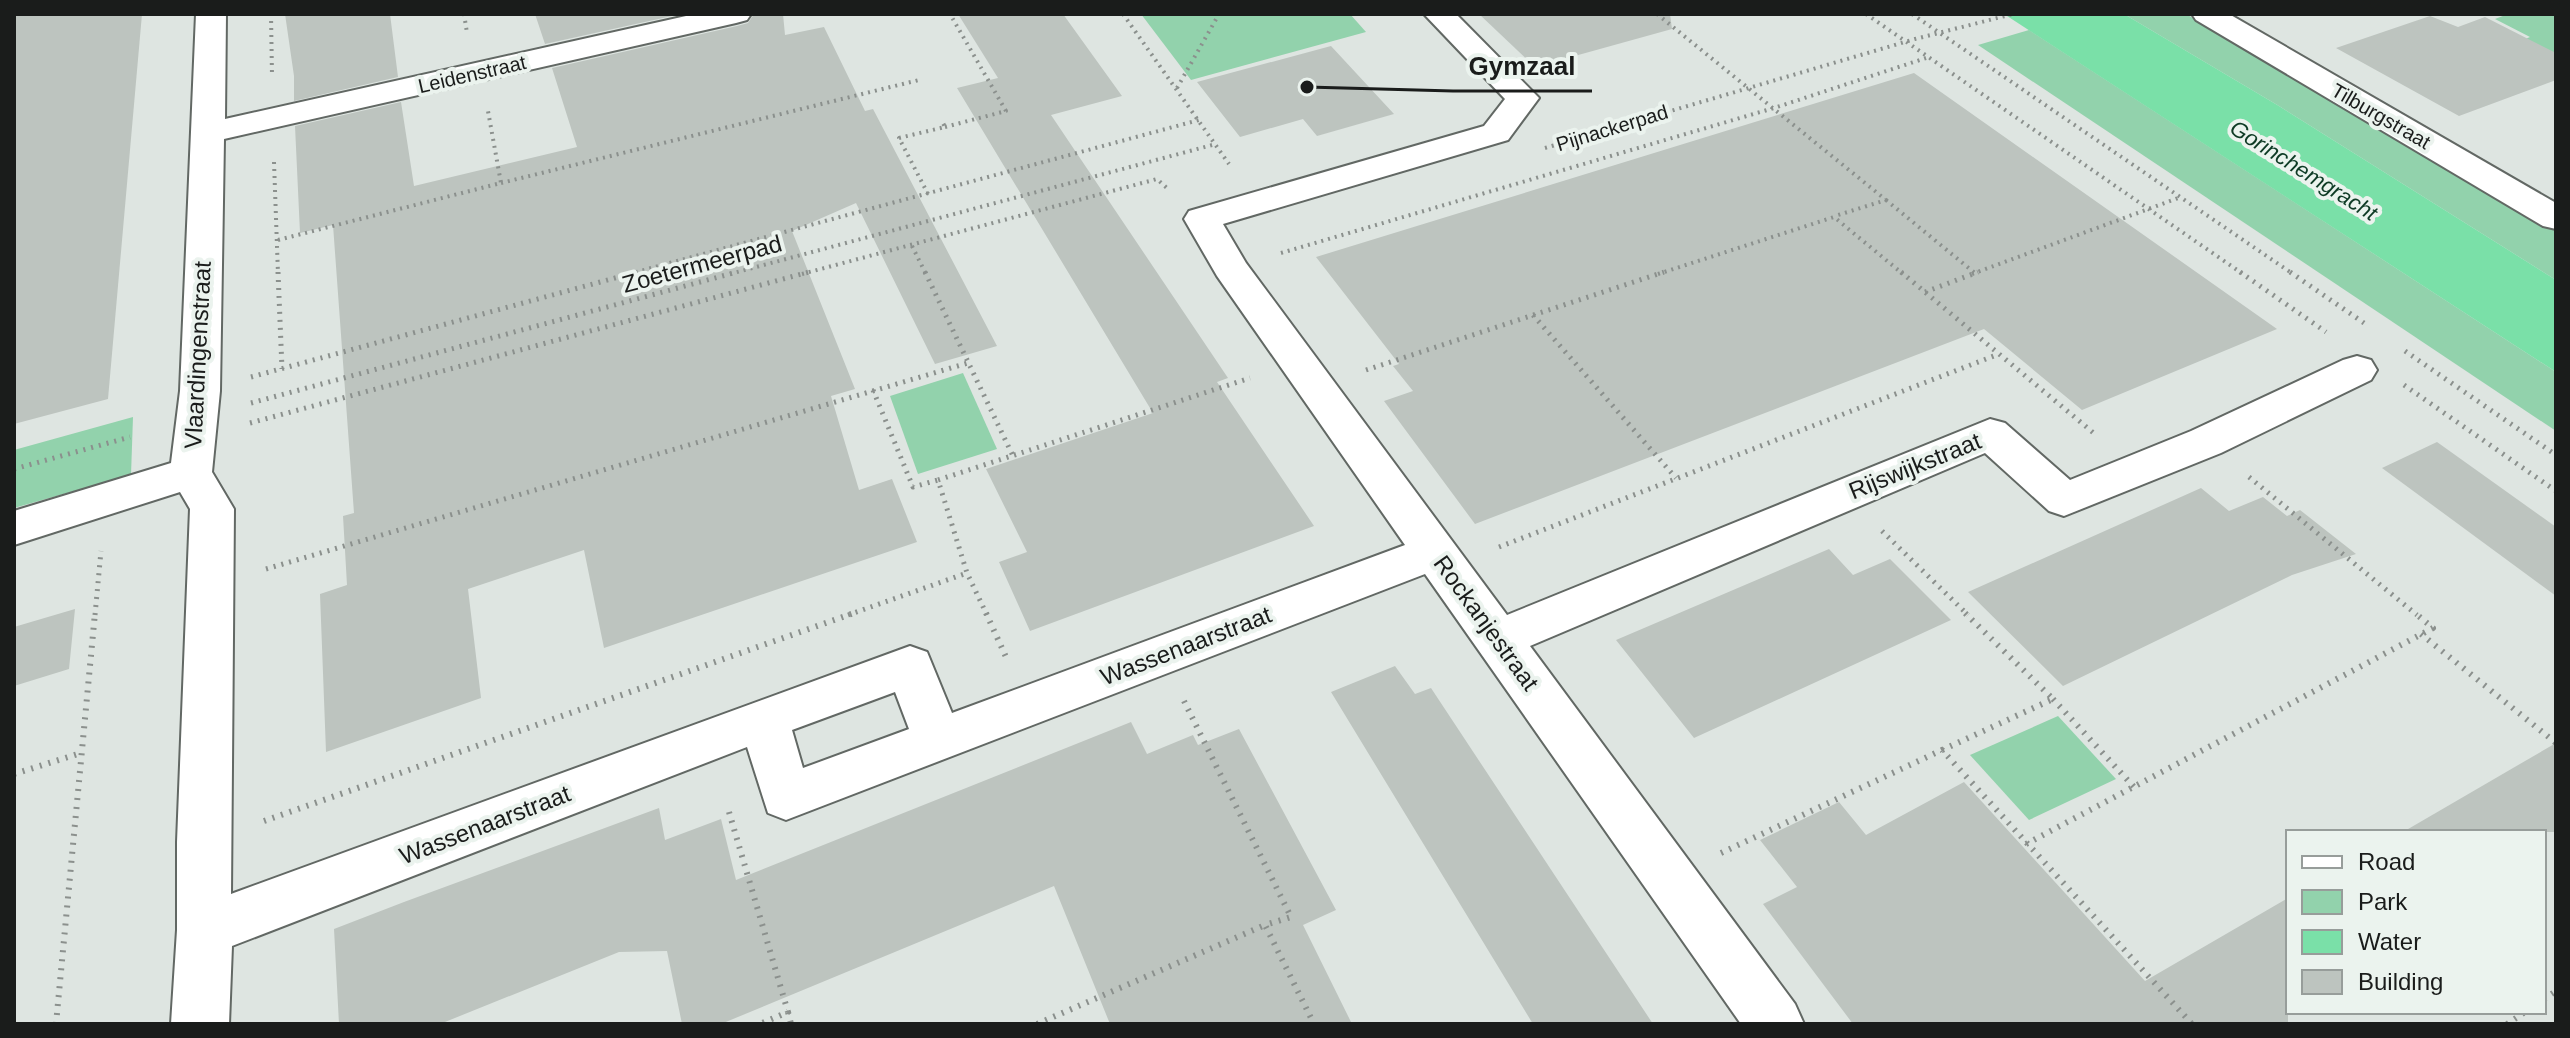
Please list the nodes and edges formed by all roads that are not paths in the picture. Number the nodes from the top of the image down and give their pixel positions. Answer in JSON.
{"nodes":[{"id":1,"x":211,"y":14,"type":"edge"},
{"id":2,"x":736,"y":14,"type":"edge"},
{"id":3,"x":1439,"y":14,"type":"edge"},
{"id":4,"x":2207,"y":14,"type":"edge"},
{"id":5,"x":207,"y":133,"type":"junction"},
{"id":6,"x":2556,"y":218,"type":"edge"},
{"id":7,"x":2376,"y":374,"type":"road end"},
{"id":8,"x":196,"y":430,"type":"junction"},
{"id":9,"x":14,"y":528,"type":"edge"},
{"id":10,"x":1440,"y":560,"type":"junction"},
{"id":11,"x":1498,"y":639,"type":"junction"},
{"id":12,"x":764,"y":719,"type":"junction"},
{"id":13,"x":938,"y":740,"type":"junction"},
{"id":14,"x":205,"y":930,"type":"junction"},
{"id":15,"x":191,"y":1021,"type":"edge"},
{"id":16,"x":1775,"y":1024,"type":"edge"}],
"edges":[{"from":1,"to":5,"type":"street","name":"Vlaardingenstraat"},
{"from":2,"to":5,"type":"street","name":"Leidenstraat"},
{"from":3,"to":10,"type":"street","name":"Rockanjestraat"},
{"from":4,"to":6,"type":"street","name":"Tilburgstraat"},
{"from":5,"to":8,"type":"street","name":"Vlaardingenstraat"},
{"from":7,"to":11,"type":"street","name":"Rijswijkstraat"},
{"from":8,"to":9,"type":"street"},
{"from":8,"to":14,"type":"street","name":"Vlaardingenstraat"},
{"from":10,"to":11,"type":"street","name":"Rockanjestraat"},
{"from":10,"to":13,"type":"street","name":"Wassenaarstraat"},
{"from":11,"to":16,"type":"street","name":"Rockanjestraat"},
{"from":12,"to":13,"type":"street","name":"Wassenaarstraat"},
{"from":12,"to":13,"type":"street","name":"Wassenaarstraat"},
{"from":12,"to":14,"type":"street","name":"Wassenaarstraat"},
{"from":14,"to":15,"type":"street","name":"Vlaardingenstraat"}]}
